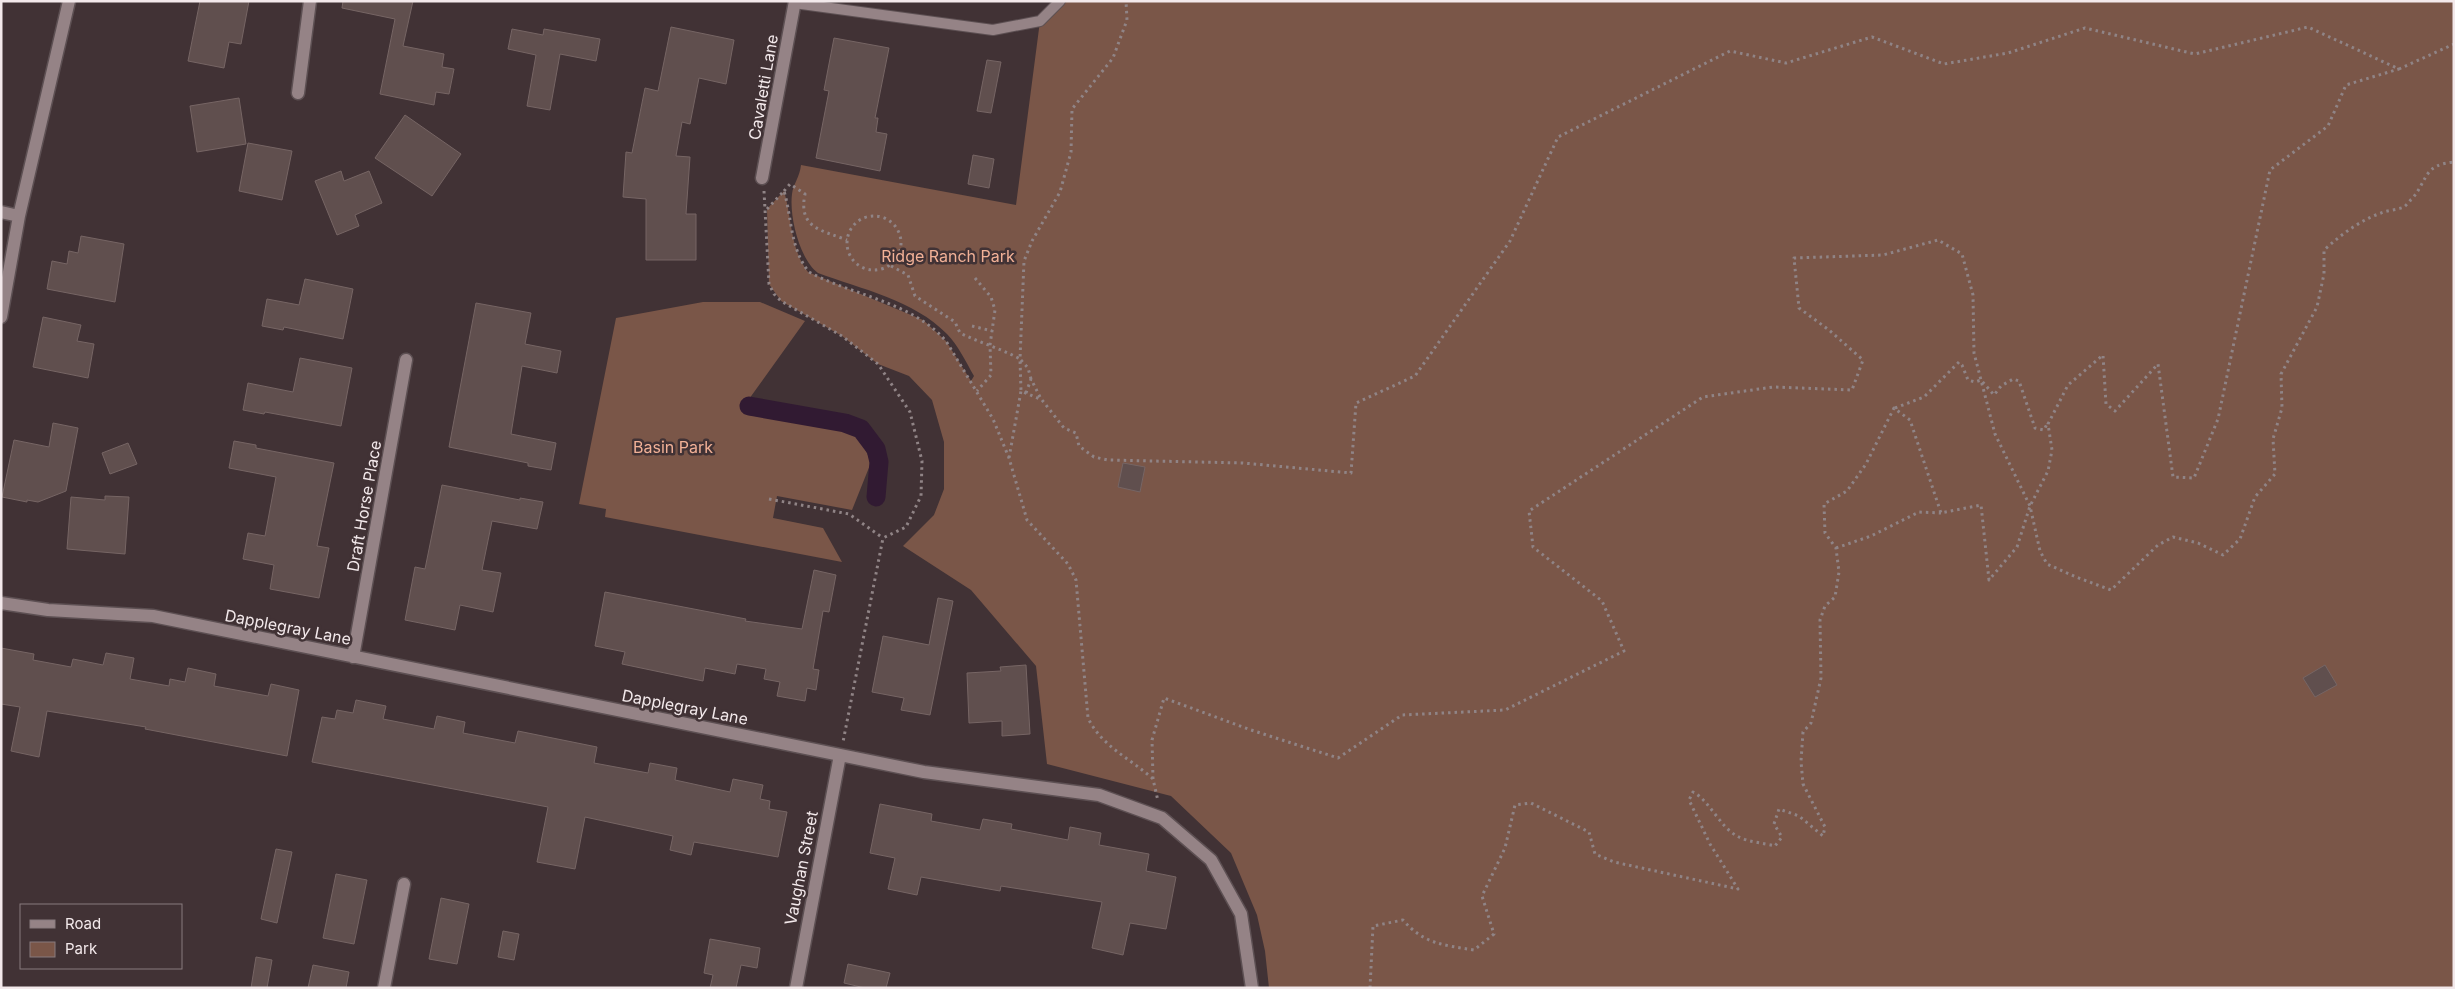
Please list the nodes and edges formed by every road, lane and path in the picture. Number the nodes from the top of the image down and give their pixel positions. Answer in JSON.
{"nodes":[{"id":1,"x":69,"y":1,"type":"edge"},
{"id":2,"x":310,"y":1,"type":"edge"},
{"id":3,"x":1060,"y":1,"type":"edge"},
{"id":4,"x":1126,"y":1,"type":"edge"},
{"id":5,"x":790,"y":2,"type":"edge"},
{"id":6,"x":2454,"y":44,"type":"edge"},
{"id":7,"x":2399,"y":69,"type":"junction"},
{"id":8,"x":298,"y":94,"type":"dead end"},
{"id":9,"x":2454,"y":162,"type":"edge"},
{"id":10,"x":762,"y":178,"type":"joint"},
{"id":11,"x":784,"y":191,"type":"junction"},
{"id":12,"x":767,"y":209,"type":"junction"},
{"id":13,"x":1,"y":212,"type":"edge"},
{"id":14,"x":19,"y":216,"type":"junction"},
{"id":15,"x":847,"y":240,"type":"junction"},
{"id":16,"x":891,"y":266,"type":"junction"},
{"id":17,"x":975,"y":278,"type":"dead end"},
{"id":18,"x":1,"y":317,"type":"edge"},
{"id":19,"x":972,"y":326,"type":"dead end"},
{"id":20,"x":992,"y":331,"type":"junction"},
{"id":21,"x":990,"y":345,"type":"junction"},
{"id":22,"x":1020,"y":359,"type":"junction"},
{"id":23,"x":406,"y":360,"type":"dead end"},
{"id":24,"x":1031,"y":379,"type":"junction"},
{"id":25,"x":1981,"y":380,"type":"junction"},
{"id":26,"x":977,"y":391,"type":"junction"},
{"id":27,"x":1021,"y":391,"type":"junction"},
{"id":28,"x":1026,"y":393,"type":"junction"},
{"id":29,"x":1042,"y":400,"type":"junction"},
{"id":30,"x":1894,"y":408,"type":"junction"},
{"id":31,"x":2048,"y":424,"type":"junction"},
{"id":32,"x":1009,"y":458,"type":"junction"},
{"id":33,"x":769,"y":499,"type":"dead end"},
{"id":34,"x":2030,"y":506,"type":"junction"},
{"id":35,"x":1941,"y":512,"type":"junction"},
{"id":36,"x":883,"y":538,"type":"junction"},
{"id":37,"x":1836,"y":548,"type":"junction"},
{"id":38,"x":1,"y":603,"type":"edge"},
{"id":39,"x":353,"y":657,"type":"junction"},
{"id":40,"x":840,"y":755,"type":"junction"},
{"id":41,"x":1153,"y":778,"type":"junction"},
{"id":42,"x":1162,"y":818,"type":"junction"},
{"id":43,"x":404,"y":884,"type":"dead end"},
{"id":44,"x":384,"y":988,"type":"edge"},
{"id":45,"x":796,"y":988,"type":"edge"},
{"id":46,"x":1252,"y":988,"type":"edge"},
{"id":47,"x":1370,"y":988,"type":"edge"}],
"edges":[{"from":1,"to":14,"type":"street"},
{"from":2,"to":8,"type":"street"},
{"from":3,"to":5,"type":"lane"},
{"from":4,"to":22,"type":"path"},
{"from":5,"to":10,"type":"street","name":"Cavaletti Lane"},
{"from":6,"to":7,"type":"path"},
{"from":7,"to":29,"type":"path"},
{"from":7,"to":31,"type":"path"},
{"from":9,"to":34,"type":"path"},
{"from":10,"to":12,"type":"path"},
{"from":11,"to":12,"type":"path"},
{"from":11,"to":15,"type":"path"},
{"from":11,"to":26,"type":"path"},
{"from":12,"to":36,"type":"path"},
{"from":13,"to":14,"type":"street"},
{"from":14,"to":18,"type":"street"},
{"from":15,"to":16,"type":"path"},
{"from":15,"to":16,"type":"path"},
{"from":16,"to":21,"type":"path"},
{"from":17,"to":20,"type":"path"},
{"from":19,"to":20,"type":"path"},
{"from":20,"to":21,"type":"path"},
{"from":21,"to":22,"type":"path"},
{"from":21,"to":26,"type":"path"},
{"from":22,"to":24,"type":"path"},
{"from":22,"to":27,"type":"path"},
{"from":23,"to":39,"type":"street","name":"Draft Horse Place"},
{"from":24,"to":28,"type":"path"},
{"from":24,"to":29,"type":"path"},
{"from":25,"to":30,"type":"path"},
{"from":25,"to":31,"type":"path"},
{"from":25,"to":34,"type":"path"},
{"from":25,"to":41,"type":"path"},
{"from":26,"to":32,"type":"path"},
{"from":27,"to":28,"type":"path"},
{"from":27,"to":32,"type":"path"},
{"from":28,"to":29,"type":"path"},
{"from":30,"to":35,"type":"path"},
{"from":30,"to":37,"type":"path"},
{"from":31,"to":34,"type":"path"},
{"from":32,"to":41,"type":"path"},
{"from":33,"to":36,"type":"path"},
{"from":34,"to":35,"type":"path"},
{"from":35,"to":37,"type":"path"},
{"from":36,"to":40,"type":"path"},
{"from":37,"to":47,"type":"path"},
{"from":38,"to":39,"type":"street","name":"Dapplegray Lane"},
{"from":39,"to":40,"type":"street","name":"Dapplegray Lane"},
{"from":40,"to":42,"type":"street","name":"Dapplegray Lane"},
{"from":40,"to":45,"type":"street","name":"Vaughan Street"},
{"from":41,"to":42,"type":"path"},
{"from":42,"to":46,"type":"street","name":"Dapplegray Lane"},
{"from":43,"to":44,"type":"street"}]}
